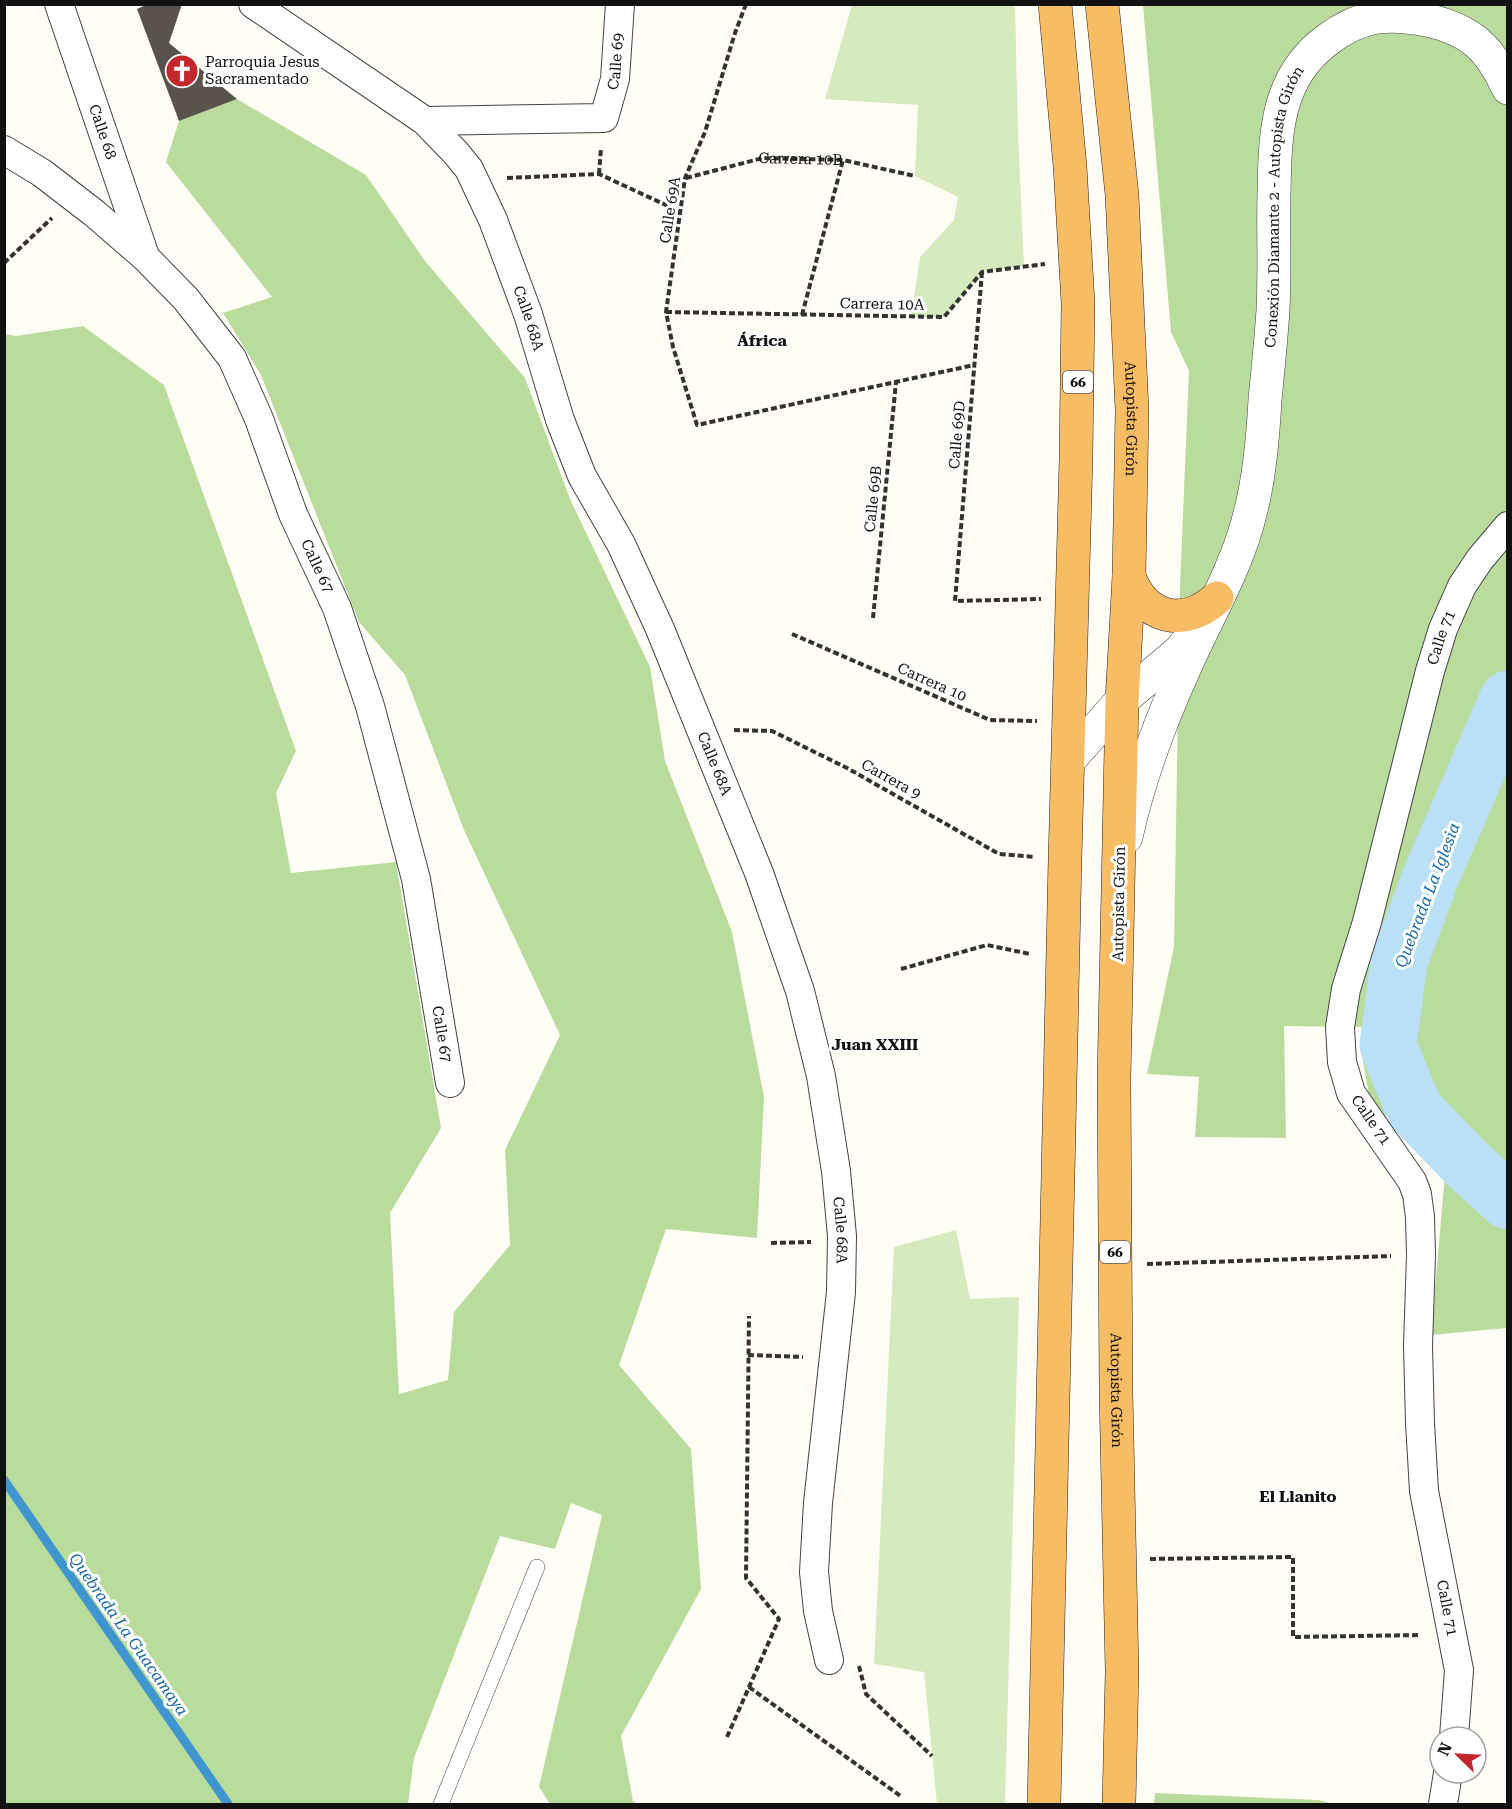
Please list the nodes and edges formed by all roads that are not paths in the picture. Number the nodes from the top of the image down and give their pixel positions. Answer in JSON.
{"nodes":[{"id":1,"x":59,"y":4,"type":"edge"},
{"id":2,"x":254,"y":4,"type":"edge"},
{"id":3,"x":620,"y":4,"type":"edge"},
{"id":4,"x":1054,"y":4,"type":"edge"},
{"id":5,"x":1102,"y":4,"type":"edge"},
{"id":6,"x":1508,"y":88,"type":"edge"},
{"id":7,"x":425,"y":121,"type":"junction"},
{"id":8,"x":4,"y":150,"type":"edge"},
{"id":9,"x":146,"y":258,"type":"junction"},
{"id":10,"x":1508,"y":526,"type":"edge"},
{"id":11,"x":1129,"y":576,"type":"junction"},
{"id":12,"x":1217,"y":598,"type":"junction"},
{"id":13,"x":1122,"y":700,"type":"junction"},
{"id":14,"x":1069,"y":760,"type":"junction"},
{"id":15,"x":1120,"y":863,"type":"junction"},
{"id":16,"x":450,"y":1083,"type":"dead end"},
{"id":17,"x":537,"y":1567,"type":"dead end"},
{"id":18,"x":829,"y":1660,"type":"road end"},
{"id":19,"x":1455,"y":1725,"type":"edge"},
{"id":20,"x":1446,"y":1785,"type":"edge"},
{"id":21,"x":441,"y":1804,"type":"edge"},
{"id":22,"x":1044,"y":1804,"type":"edge"},
{"id":23,"x":1119,"y":1804,"type":"edge"},
{"id":24,"x":1443,"y":1804,"type":"edge"}],
"edges":[{"from":1,"to":9,"type":"street","name":"Calle 68"},
{"from":2,"to":7,"type":"street","name":"Calle 68A"},
{"from":3,"to":7,"type":"street","name":"Calle 69"},
{"from":4,"to":14,"type":"highway","number":"66"},
{"from":5,"to":11,"type":"highway","name":"Autopista Girón","number":"66"},
{"from":6,"to":12,"type":"street","name":"Conexión Diamante 2 - Autopista Girón"},
{"from":7,"to":18,"type":"street","name":"Calle 68A"},
{"from":8,"to":9,"type":"street","name":"Calle 67"},
{"from":9,"to":16,"type":"street","name":"Calle 67"},
{"from":10,"to":19,"type":"street","name":"Calle 71"},
{"from":11,"to":12,"type":"highway"},
{"from":11,"to":13,"type":"highway","name":"Autopista Girón","number":"66"},
{"from":12,"to":13,"type":"street","name":"Conexión Diamante 2 - Autopista Girón"},
{"from":12,"to":15,"type":"street","name":"Conexión Diamante 2 - Autopista Girón"},
{"from":13,"to":14,"type":"street","name":"Conexión Diamante 2 - Autopista Girón"},
{"from":13,"to":15,"type":"highway","name":"Autopista Girón","number":"66"},
{"from":14,"to":22,"type":"highway","number":"66"},
{"from":15,"to":23,"type":"highway","name":"Autopista Girón","number":"66"},
{"from":17,"to":21,"type":"lane"},
{"from":20,"to":24,"type":"street"}]}
